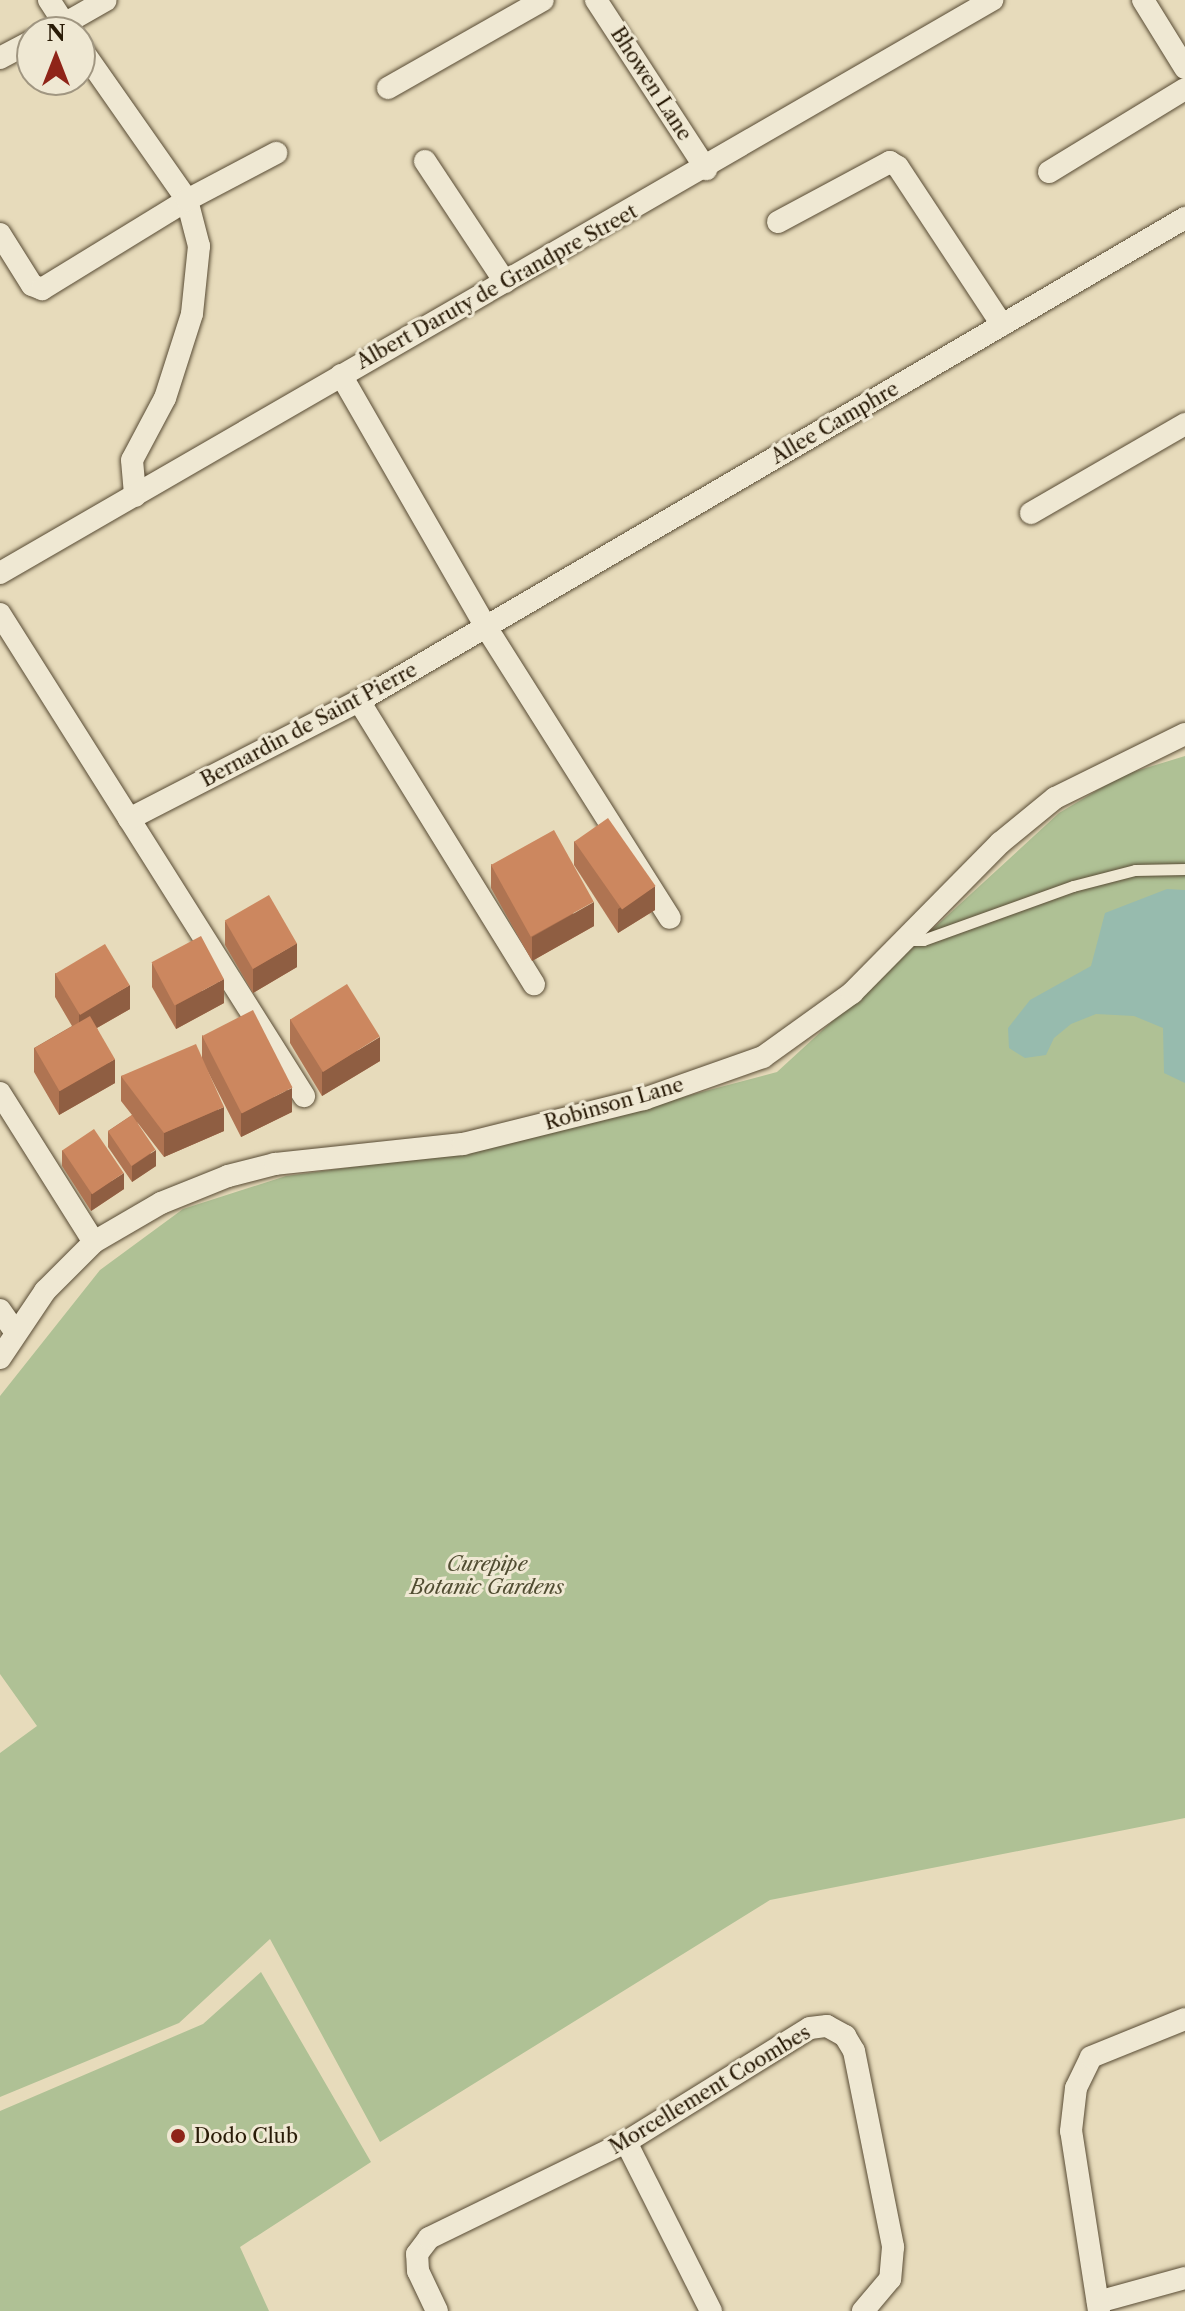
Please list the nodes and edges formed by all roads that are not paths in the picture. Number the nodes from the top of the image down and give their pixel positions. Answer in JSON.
{"nodes":[{"id":1,"x":106,"y":0,"type":"edge"},
{"id":2,"x":543,"y":0,"type":"edge"},
{"id":3,"x":596,"y":0,"type":"edge"},
{"id":4,"x":992,"y":0,"type":"edge"},
{"id":5,"x":1143,"y":0,"type":"edge"},
{"id":6,"x":81,"y":16,"type":"edge"},
{"id":7,"x":1185,"y":68,"type":"edge"},
{"id":8,"x":96,"y":70,"type":"edge"},
{"id":9,"x":388,"y":88,"type":"dead end"},
{"id":10,"x":1185,"y":89,"type":"edge"},
{"id":11,"x":276,"y":153,"type":"dead end"},
{"id":12,"x":425,"y":161,"type":"dead end"},
{"id":13,"x":706,"y":169,"type":"junction"},
{"id":14,"x":1049,"y":172,"type":"dead end"},
{"id":15,"x":187,"y":200,"type":"junction"},
{"id":16,"x":1185,"y":218,"type":"edge"},
{"id":17,"x":778,"y":222,"type":"dead end"},
{"id":18,"x":0,"y":234,"type":"edge"},
{"id":19,"x":505,"y":282,"type":"junction"},
{"id":20,"x":1002,"y":325,"type":"junction"},
{"id":21,"x":341,"y":375,"type":"junction"},
{"id":22,"x":1185,"y":424,"type":"edge"},
{"id":23,"x":135,"y":496,"type":"junction"},
{"id":24,"x":1031,"y":513,"type":"dead end"},
{"id":25,"x":0,"y":573,"type":"edge"},
{"id":26,"x":0,"y":614,"type":"edge"},
{"id":27,"x":486,"y":627,"type":"junction"},
{"id":28,"x":359,"y":701,"type":"junction"},
{"id":29,"x":1185,"y":734,"type":"edge"},
{"id":30,"x":129,"y":819,"type":"junction"},
{"id":31,"x":1185,"y":869,"type":"edge"},
{"id":32,"x":670,"y":918,"type":"dead end"},
{"id":33,"x":907,"y":940,"type":"junction"},
{"id":34,"x":534,"y":984,"type":"dead end"},
{"id":35,"x":0,"y":1093,"type":"edge"},
{"id":36,"x":304,"y":1096,"type":"dead end"},
{"id":37,"x":94,"y":1242,"type":"junction"},
{"id":38,"x":0,"y":1310,"type":"edge"},
{"id":39,"x":16,"y":1333,"type":"junction"},
{"id":40,"x":0,"y":1358,"type":"edge"},
{"id":41,"x":1185,"y":2019,"type":"edge"},
{"id":42,"x":626,"y":2142,"type":"junction"},
{"id":43,"x":1185,"y":2278,"type":"edge"},
{"id":44,"x":1099,"y":2306,"type":"edge"},
{"id":45,"x":437,"y":2311,"type":"edge"},
{"id":46,"x":711,"y":2311,"type":"edge"},
{"id":47,"x":863,"y":2311,"type":"edge"}],
"edges":[{"from":1,"to":6,"type":"street"},
{"from":2,"to":9,"type":"street"},
{"from":3,"to":13,"type":"street","name":"Bhowen Lane"},
{"from":4,"to":13,"type":"street","name":"Albert Daruty de Grandpre Street"},
{"from":5,"to":7,"type":"street"},
{"from":8,"to":15,"type":"street"},
{"from":10,"to":14,"type":"street"},
{"from":11,"to":15,"type":"street"},
{"from":12,"to":19,"type":"street"},
{"from":13,"to":19,"type":"street","name":"Albert Daruty de Grandpre Street"},
{"from":15,"to":18,"type":"street"},
{"from":15,"to":23,"type":"street"},
{"from":16,"to":20,"type":"street","name":"Allee Camphre"},
{"from":17,"to":20,"type":"street"},
{"from":19,"to":21,"type":"street","name":"Albert Daruty de Grandpre Street"},
{"from":20,"to":27,"type":"street","name":"Allee Camphre"},
{"from":21,"to":23,"type":"street","name":"Albert Daruty de Grandpre Street"},
{"from":21,"to":27,"type":"street"},
{"from":22,"to":24,"type":"street"},
{"from":23,"to":25,"type":"street","name":"Albert Daruty de Grandpre Street"},
{"from":26,"to":30,"type":"street"},
{"from":27,"to":28,"type":"street","name":"Bernardin de Saint Pierre"},
{"from":27,"to":32,"type":"street"},
{"from":28,"to":30,"type":"street","name":"Bernardin de Saint Pierre"},
{"from":28,"to":34,"type":"street"},
{"from":29,"to":33,"type":"street","name":"Robinson Lane"},
{"from":30,"to":36,"type":"street"},
{"from":31,"to":33,"type":"lane"},
{"from":33,"to":37,"type":"street","name":"Robinson Lane"},
{"from":35,"to":37,"type":"street"},
{"from":37,"to":39,"type":"street","name":"Robinson Lane"},
{"from":38,"to":39,"type":"street"},
{"from":39,"to":40,"type":"street","name":"Robinson Lane"},
{"from":41,"to":44,"type":"street"},
{"from":42,"to":45,"type":"street","name":"Morcellement Coombes"},
{"from":42,"to":46,"type":"street"},
{"from":42,"to":47,"type":"street","name":"Morcellement Coombes"},
{"from":43,"to":44,"type":"street"}]}
